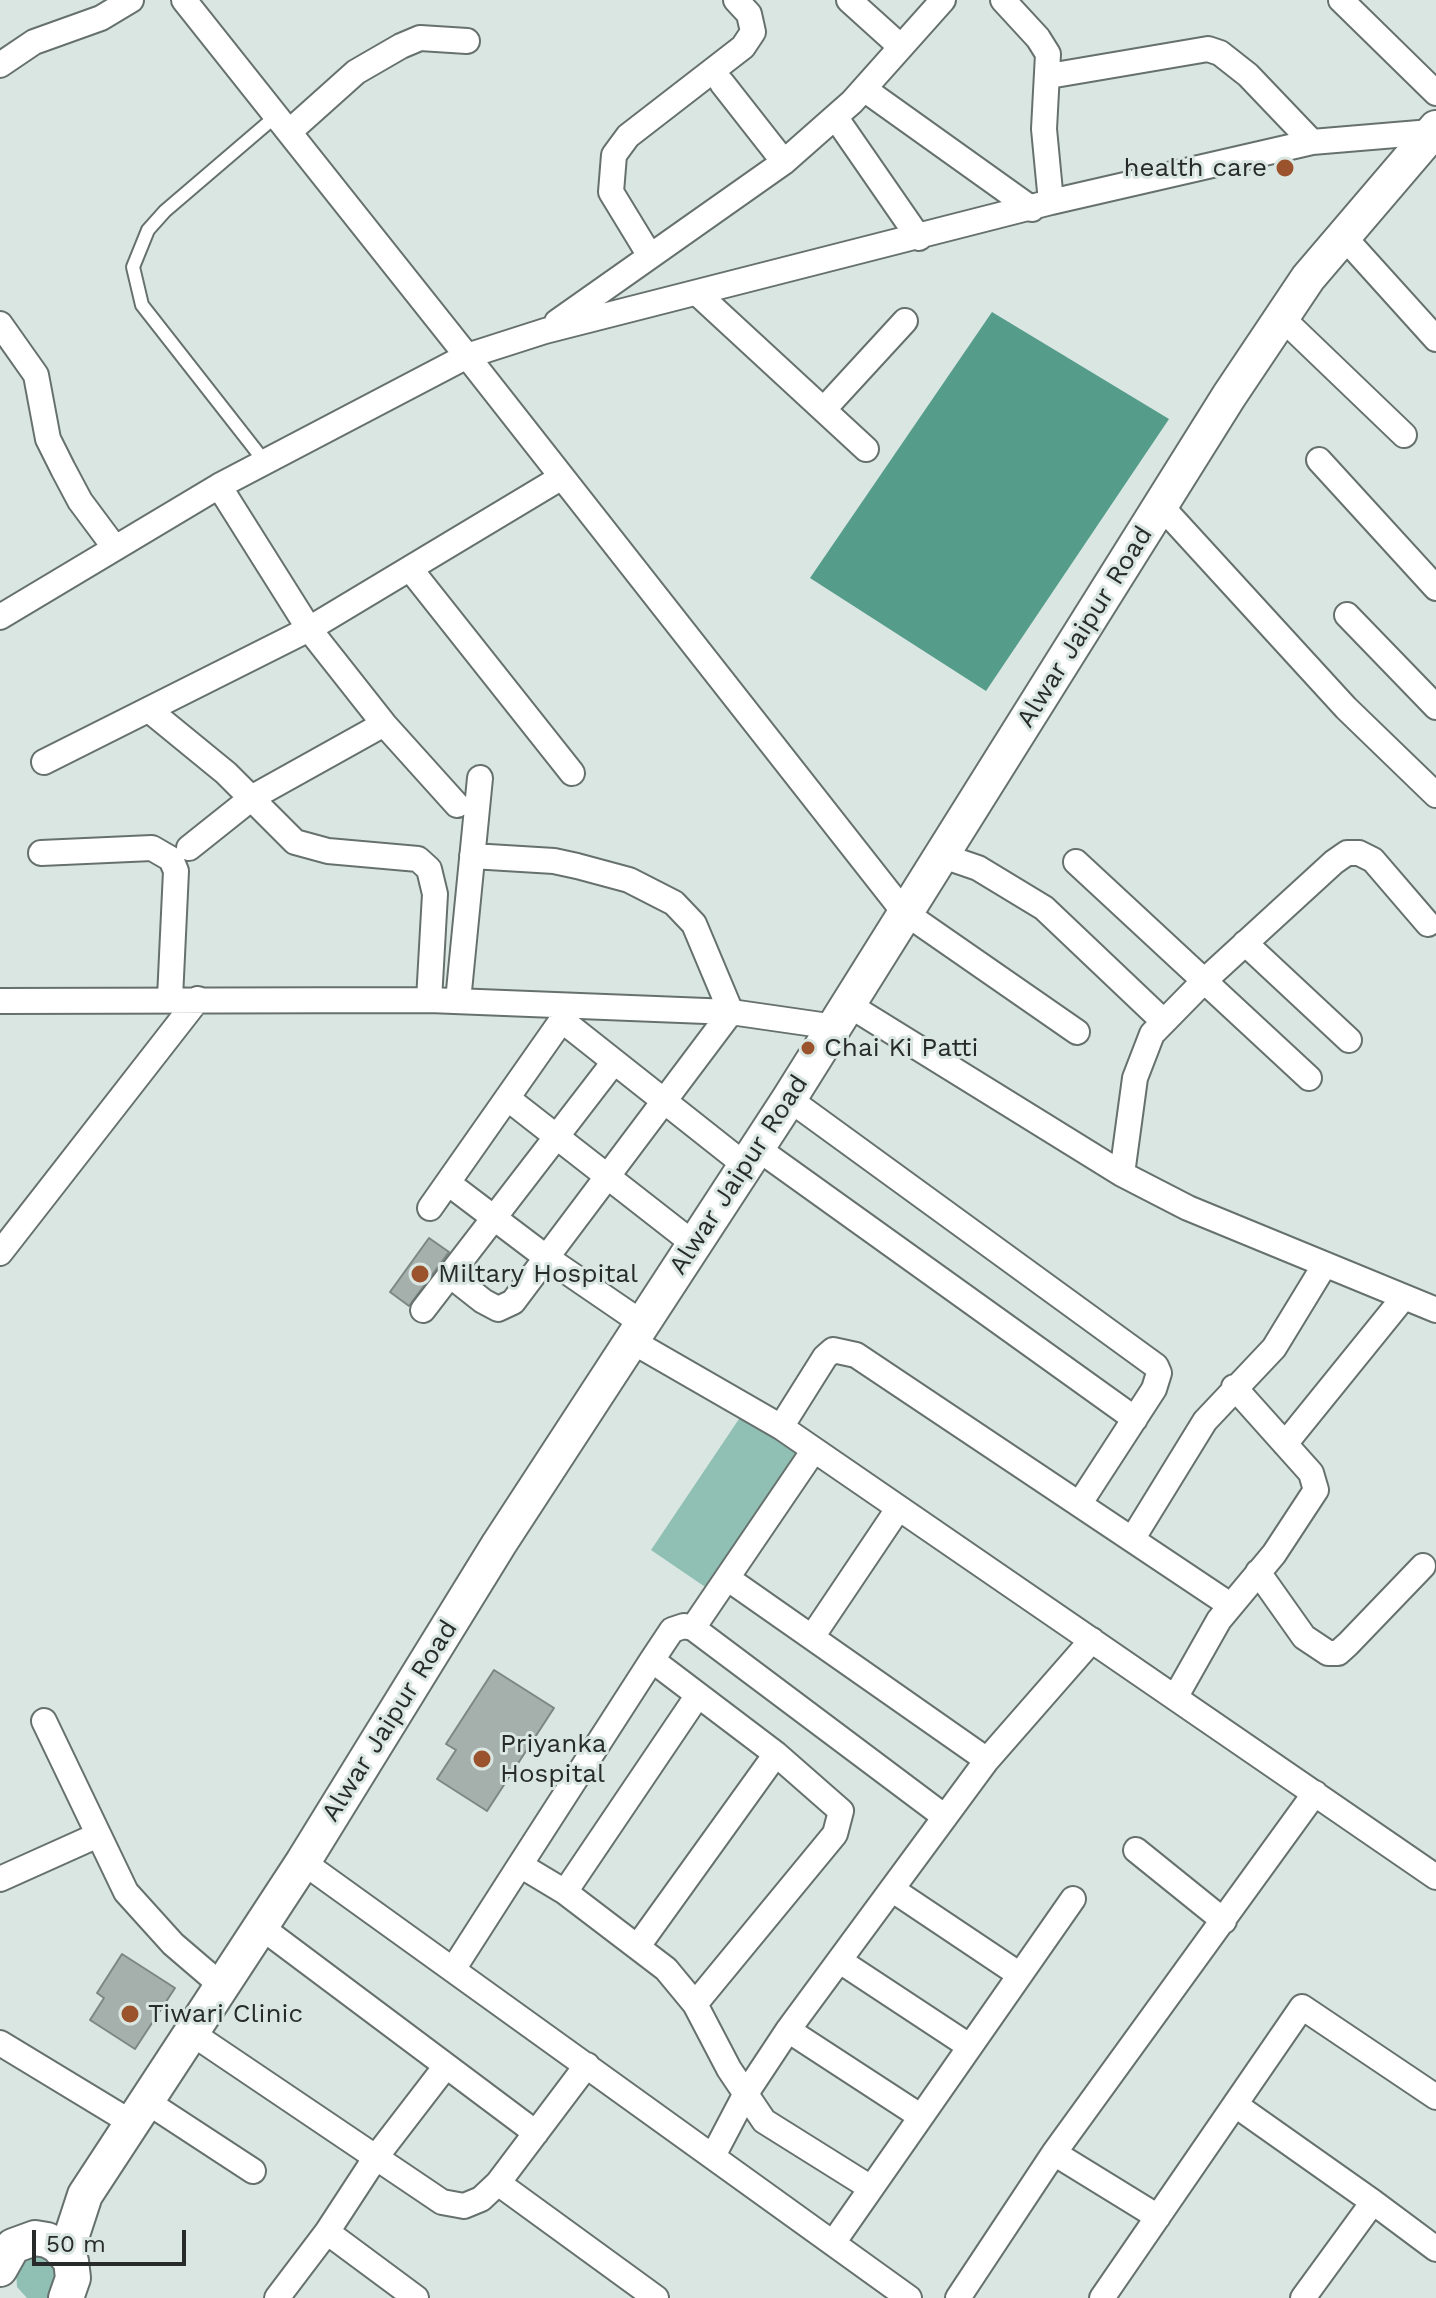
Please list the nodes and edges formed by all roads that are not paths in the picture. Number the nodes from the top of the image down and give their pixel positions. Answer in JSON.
{"nodes":[{"id":1,"x":131,"y":0,"type":"edge"},
{"id":2,"x":184,"y":0,"type":"edge"},
{"id":3,"x":736,"y":0,"type":"edge"},
{"id":4,"x":849,"y":0,"type":"edge"},
{"id":5,"x":943,"y":0,"type":"edge"},
{"id":6,"x":1003,"y":0,"type":"edge"},
{"id":7,"x":1341,"y":0,"type":"edge"},
{"id":8,"x":467,"y":41,"type":"dead end"},
{"id":9,"x":901,"y":47,"type":"junction"},
{"id":10,"x":0,"y":65,"type":"edge"},
{"id":11,"x":1049,"y":76,"type":"junction"},
{"id":12,"x":722,"y":83,"type":"dead end"},
{"id":13,"x":864,"y":89,"type":"junction"},
{"id":14,"x":1436,"y":93,"type":"edge"},
{"id":15,"x":836,"y":118,"type":"junction"},
{"id":16,"x":282,"y":124,"type":"junction"},
{"id":17,"x":1434,"y":132,"type":"edge"},
{"id":18,"x":1312,"y":142,"type":"junction"},
{"id":19,"x":784,"y":162,"type":"junction"},
{"id":20,"x":1041,"y":206,"type":"junction"},
{"id":21,"x":1343,"y":236,"type":"junction"},
{"id":22,"x":919,"y":238,"type":"junction"},
{"id":23,"x":650,"y":256,"type":"junction"},
{"id":24,"x":697,"y":293,"type":"junction"},
{"id":25,"x":1281,"y":317,"type":"junction"},
{"id":26,"x":905,"y":321,"type":"dead end"},
{"id":27,"x":0,"y":324,"type":"edge"},
{"id":28,"x":545,"y":331,"type":"junction"},
{"id":29,"x":1436,"y":339,"type":"edge"},
{"id":30,"x":467,"y":356,"type":"junction"},
{"id":31,"x":825,"y":408,"type":"junction"},
{"id":32,"x":1404,"y":435,"type":"dead end"},
{"id":33,"x":866,"y":449,"type":"dead end"},
{"id":34,"x":1319,"y":460,"type":"dead end"},
{"id":35,"x":265,"y":462,"type":"junction"},
{"id":36,"x":562,"y":477,"type":"junction"},
{"id":37,"x":219,"y":486,"type":"junction"},
{"id":38,"x":1161,"y":506,"type":"junction"},
{"id":39,"x":115,"y":548,"type":"junction"},
{"id":40,"x":411,"y":570,"type":"junction"},
{"id":41,"x":1434,"y":582,"type":"edge"},
{"id":42,"x":1347,"y":615,"type":"dead end"},
{"id":43,"x":0,"y":617,"type":"edge"},
{"id":44,"x":309,"y":629,"type":"junction"},
{"id":45,"x":1436,"y":707,"type":"edge"},
{"id":46,"x":149,"y":710,"type":"junction"},
{"id":47,"x":384,"y":724,"type":"junction"},
{"id":48,"x":44,"y":762,"type":"dead end"},
{"id":49,"x":572,"y":773,"type":"dead end"},
{"id":50,"x":480,"y":778,"type":"dead end"},
{"id":51,"x":1436,"y":795,"type":"edge"},
{"id":52,"x":253,"y":797,"type":"junction"},
{"id":53,"x":457,"y":805,"type":"dead end"},
{"id":54,"x":189,"y":848,"type":"dead end"},
{"id":55,"x":41,"y":853,"type":"dead end"},
{"id":56,"x":940,"y":855,"type":"junction"},
{"id":57,"x":472,"y":856,"type":"junction"},
{"id":58,"x":1076,"y":862,"type":"dead end"},
{"id":59,"x":904,"y":912,"type":"junction"},
{"id":60,"x":1428,"y":924,"type":"dead end"},
{"id":61,"x":1245,"y":943,"type":"junction"},
{"id":62,"x":1203,"y":982,"type":"junction"},
{"id":63,"x":170,"y":998,"type":"junction"},
{"id":64,"x":198,"y":999,"type":"junction"},
{"id":65,"x":429,"y":1000,"type":"junction"},
{"id":66,"x":0,"y":1001,"type":"edge"},
{"id":67,"x":458,"y":1001,"type":"junction"},
{"id":68,"x":731,"y":1012,"type":"junction"},
{"id":69,"x":567,"y":1014,"type":"junction"},
{"id":70,"x":842,"y":1016,"type":"junction"},
{"id":71,"x":1162,"y":1020,"type":"junction"},
{"id":72,"x":1077,"y":1032,"type":"dead end"},
{"id":73,"x":1349,"y":1040,"type":"dead end"},
{"id":74,"x":614,"y":1062,"type":"junction"},
{"id":75,"x":1309,"y":1078,"type":"dead end"},
{"id":76,"x":507,"y":1098,"type":"junction"},
{"id":77,"x":789,"y":1099,"type":"junction"},
{"id":78,"x":665,"y":1101,"type":"junction"},
{"id":79,"x":557,"y":1136,"type":"junction"},
{"id":80,"x":751,"y":1157,"type":"junction"},
{"id":81,"x":1122,"y":1174,"type":"junction"},
{"id":82,"x":610,"y":1177,"type":"junction"},
{"id":83,"x":448,"y":1183,"type":"junction"},
{"id":84,"x":430,"y":1208,"type":"dead end"},
{"id":85,"x":494,"y":1218,"type":"junction"},
{"id":86,"x":694,"y":1244,"type":"junction"},
{"id":87,"x":0,"y":1253,"type":"edge"},
{"id":88,"x":547,"y":1258,"type":"junction"},
{"id":89,"x":1324,"y":1266,"type":"junction"},
{"id":90,"x":450,"y":1275,"type":"junction"},
{"id":91,"x":1404,"y":1297,"type":"junction"},
{"id":92,"x":423,"y":1310,"type":"dead end"},
{"id":93,"x":1436,"y":1310,"type":"edge"},
{"id":94,"x":636,"y":1331,"type":"junction"},
{"id":95,"x":1234,"y":1387,"type":"junction"},
{"id":96,"x":1135,"y":1419,"type":"junction"},
{"id":97,"x":781,"y":1427,"type":"junction"},
{"id":98,"x":1285,"y":1444,"type":"junction"},
{"id":99,"x":814,"y":1450,"type":"junction"},
{"id":100,"x":1080,"y":1503,"type":"junction"},
{"id":101,"x":898,"y":1509,"type":"junction"},
{"id":102,"x":1133,"y":1538,"type":"junction"},
{"id":103,"x":1423,"y":1566,"type":"dead end"},
{"id":104,"x":1258,"y":1572,"type":"junction"},
{"id":105,"x":727,"y":1578,"type":"junction"},
{"id":106,"x":1230,"y":1605,"type":"junction"},
{"id":107,"x":693,"y":1628,"type":"junction"},
{"id":108,"x":812,"y":1637,"type":"junction"},
{"id":109,"x":1092,"y":1640,"type":"junction"},
{"id":110,"x":652,"y":1660,"type":"junction"},
{"id":111,"x":698,"y":1695,"type":"junction"},
{"id":112,"x":1176,"y":1696,"type":"junction"},
{"id":113,"x":44,"y":1721,"type":"dead end"},
{"id":114,"x":776,"y":1754,"type":"junction"},
{"id":115,"x":987,"y":1760,"type":"junction"},
{"id":116,"x":1315,"y":1793,"type":"junction"},
{"id":117,"x":945,"y":1817,"type":"junction"},
{"id":118,"x":98,"y":1835,"type":"junction"},
{"id":119,"x":1136,"y":1850,"type":"dead end"},
{"id":120,"x":303,"y":1862,"type":"junction"},
{"id":121,"x":520,"y":1865,"type":"junction"},
{"id":122,"x":1436,"y":1877,"type":"edge"},
{"id":123,"x":0,"y":1879,"type":"edge"},
{"id":124,"x":893,"y":1890,"type":"junction"},
{"id":125,"x":565,"y":1892,"type":"junction"},
{"id":126,"x":1073,"y":1899,"type":"dead end"},
{"id":127,"x":1224,"y":1921,"type":"junction"},
{"id":128,"x":261,"y":1927,"type":"junction"},
{"id":129,"x":638,"y":1946,"type":"junction"},
{"id":130,"x":840,"y":1961,"type":"junction"},
{"id":131,"x":454,"y":1968,"type":"junction"},
{"id":132,"x":1020,"y":1975,"type":"junction"},
{"id":133,"x":222,"y":1986,"type":"junction"},
{"id":134,"x":695,"y":2004,"type":"junction"},
{"id":135,"x":788,"y":2030,"type":"junction"},
{"id":136,"x":190,"y":2032,"type":"junction"},
{"id":137,"x":0,"y":2043,"type":"edge"},
{"id":138,"x":969,"y":2046,"type":"junction"},
{"id":139,"x":587,"y":2065,"type":"junction"},
{"id":140,"x":446,"y":2066,"type":"junction"},
{"id":141,"x":745,"y":2095,"type":"junction"},
{"id":142,"x":1436,"y":2097,"type":"edge"},
{"id":143,"x":1237,"y":2106,"type":"junction"},
{"id":144,"x":139,"y":2112,"type":"junction"},
{"id":145,"x":920,"y":2116,"type":"junction"},
{"id":146,"x":536,"y":2133,"type":"junction"},
{"id":147,"x":1054,"y":2153,"type":"junction"},
{"id":148,"x":713,"y":2156,"type":"junction"},
{"id":149,"x":376,"y":2157,"type":"junction"},
{"id":150,"x":253,"y":2171,"type":"dead end"},
{"id":151,"x":498,"y":2183,"type":"junction"},
{"id":152,"x":871,"y":2188,"type":"junction"},
{"id":153,"x":85,"y":2195,"type":"junction"},
{"id":154,"x":1373,"y":2202,"type":"junction"},
{"id":155,"x":1158,"y":2217,"type":"junction"},
{"id":156,"x":327,"y":2232,"type":"junction"},
{"id":157,"x":35,"y":2238,"type":"junction"},
{"id":158,"x":833,"y":2243,"type":"junction"},
{"id":159,"x":1436,"y":2249,"type":"edge"},
{"id":160,"x":66,"y":2253,"type":"junction"},
{"id":161,"x":2,"y":2287,"type":"edge"},
{"id":162,"x":1110,"y":2295,"type":"edge"},
{"id":163,"x":66,"y":2298,"type":"edge"},
{"id":164,"x":277,"y":2298,"type":"edge"},
{"id":165,"x":416,"y":2298,"type":"edge"},
{"id":166,"x":656,"y":2298,"type":"edge"},
{"id":167,"x":909,"y":2298,"type":"edge"},
{"id":168,"x":958,"y":2298,"type":"edge"},
{"id":169,"x":1303,"y":2298,"type":"edge"}],
"edges":[{"from":1,"to":10,"type":"street"},
{"from":2,"to":16,"type":"street"},
{"from":3,"to":23,"type":"street"},
{"from":4,"to":9,"type":"street"},
{"from":5,"to":9,"type":"street"},
{"from":6,"to":11,"type":"street"},
{"from":7,"to":14,"type":"street"},
{"from":8,"to":16,"type":"street"},
{"from":9,"to":13,"type":"street"},
{"from":11,"to":18,"type":"street"},
{"from":11,"to":20,"type":"street"},
{"from":12,"to":19,"type":"street"},
{"from":13,"to":15,"type":"street"},
{"from":13,"to":20,"type":"street"},
{"from":15,"to":19,"type":"street"},
{"from":15,"to":22,"type":"street"},
{"from":16,"to":30,"type":"street"},
{"from":16,"to":35,"type":"lane"},
{"from":17,"to":18,"type":"street"},
{"from":17,"to":21,"type":"main road","name":"Alwar Jaipur Road"},
{"from":18,"to":20,"type":"street"},
{"from":19,"to":23,"type":"street"},
{"from":20,"to":22,"type":"street"},
{"from":21,"to":25,"type":"main road","name":"Alwar Jaipur Road"},
{"from":21,"to":29,"type":"street"},
{"from":22,"to":24,"type":"street"},
{"from":23,"to":28,"type":"street"},
{"from":24,"to":28,"type":"street"},
{"from":24,"to":31,"type":"street"},
{"from":25,"to":32,"type":"street"},
{"from":25,"to":38,"type":"main road","name":"Alwar Jaipur Road"},
{"from":26,"to":31,"type":"street"},
{"from":27,"to":39,"type":"street"},
{"from":28,"to":30,"type":"street"},
{"from":30,"to":35,"type":"street"},
{"from":30,"to":36,"type":"street"},
{"from":31,"to":33,"type":"street"},
{"from":34,"to":41,"type":"street"},
{"from":35,"to":37,"type":"street"},
{"from":36,"to":40,"type":"street"},
{"from":36,"to":59,"type":"street"},
{"from":37,"to":39,"type":"street"},
{"from":37,"to":44,"type":"street"},
{"from":38,"to":51,"type":"street"},
{"from":38,"to":56,"type":"main road","name":"Alwar Jaipur Road"},
{"from":39,"to":43,"type":"street"},
{"from":40,"to":44,"type":"street"},
{"from":40,"to":49,"type":"street"},
{"from":42,"to":45,"type":"street"},
{"from":44,"to":46,"type":"street"},
{"from":44,"to":47,"type":"street"},
{"from":46,"to":48,"type":"street"},
{"from":46,"to":52,"type":"street"},
{"from":47,"to":52,"type":"street"},
{"from":47,"to":53,"type":"street"},
{"from":50,"to":57,"type":"street"},
{"from":52,"to":54,"type":"street"},
{"from":52,"to":65,"type":"street"},
{"from":55,"to":63,"type":"street"},
{"from":56,"to":59,"type":"main road","name":"Alwar Jaipur Road"},
{"from":56,"to":71,"type":"street"},
{"from":57,"to":67,"type":"street"},
{"from":57,"to":68,"type":"street"},
{"from":58,"to":62,"type":"street"},
{"from":59,"to":70,"type":"main road","name":"Alwar Jaipur Road"},
{"from":59,"to":72,"type":"street"},
{"from":60,"to":61,"type":"street"},
{"from":61,"to":62,"type":"street"},
{"from":61,"to":73,"type":"street"},
{"from":62,"to":71,"type":"street"},
{"from":62,"to":75,"type":"street"},
{"from":63,"to":64,"type":"street"},
{"from":63,"to":66,"type":"street"},
{"from":64,"to":65,"type":"street"},
{"from":64,"to":87,"type":"street"},
{"from":65,"to":67,"type":"street"},
{"from":67,"to":69,"type":"street"},
{"from":68,"to":69,"type":"street"},
{"from":68,"to":70,"type":"street"},
{"from":68,"to":78,"type":"street"},
{"from":69,"to":74,"type":"street"},
{"from":69,"to":76,"type":"street"},
{"from":70,"to":77,"type":"main road","name":"Alwar Jaipur Road"},
{"from":70,"to":81,"type":"street"},
{"from":71,"to":81,"type":"street"},
{"from":74,"to":78,"type":"street"},
{"from":74,"to":79,"type":"street"},
{"from":76,"to":79,"type":"street"},
{"from":76,"to":83,"type":"street"},
{"from":77,"to":80,"type":"main road","name":"Alwar Jaipur Road"},
{"from":77,"to":96,"type":"street"},
{"from":78,"to":80,"type":"street"},
{"from":78,"to":82,"type":"street"},
{"from":79,"to":82,"type":"street"},
{"from":79,"to":85,"type":"street"},
{"from":80,"to":86,"type":"main road","name":"Alwar Jaipur Road"},
{"from":80,"to":96,"type":"street"},
{"from":81,"to":89,"type":"street"},
{"from":82,"to":86,"type":"street"},
{"from":82,"to":88,"type":"street"},
{"from":83,"to":84,"type":"street"},
{"from":83,"to":85,"type":"street"},
{"from":85,"to":88,"type":"street"},
{"from":85,"to":90,"type":"street"},
{"from":86,"to":94,"type":"main road","name":"Alwar Jaipur Road"},
{"from":88,"to":90,"type":"street"},
{"from":88,"to":94,"type":"street"},
{"from":89,"to":91,"type":"street"},
{"from":89,"to":95,"type":"street"},
{"from":90,"to":92,"type":"street"},
{"from":91,"to":93,"type":"street"},
{"from":91,"to":98,"type":"street"},
{"from":94,"to":97,"type":"street"},
{"from":94,"to":120,"type":"main road","name":"Alwar Jaipur Road"},
{"from":95,"to":98,"type":"street"},
{"from":95,"to":102,"type":"street"},
{"from":96,"to":100,"type":"street"},
{"from":97,"to":99,"type":"street"},
{"from":97,"to":100,"type":"street"},
{"from":98,"to":104,"type":"street"},
{"from":99,"to":101,"type":"street"},
{"from":99,"to":105,"type":"street"},
{"from":100,"to":102,"type":"street"},
{"from":101,"to":108,"type":"street"},
{"from":101,"to":109,"type":"street"},
{"from":102,"to":106,"type":"street"},
{"from":103,"to":104,"type":"street"},
{"from":104,"to":106,"type":"street"},
{"from":105,"to":107,"type":"street"},
{"from":105,"to":108,"type":"street"},
{"from":106,"to":112,"type":"street"},
{"from":107,"to":110,"type":"street"},
{"from":107,"to":117,"type":"street"},
{"from":108,"to":115,"type":"street"},
{"from":109,"to":112,"type":"street"},
{"from":109,"to":115,"type":"street"},
{"from":110,"to":111,"type":"street"},
{"from":110,"to":121,"type":"street"},
{"from":111,"to":114,"type":"street"},
{"from":111,"to":125,"type":"street"},
{"from":112,"to":116,"type":"street"},
{"from":113,"to":118,"type":"street"},
{"from":114,"to":129,"type":"street"},
{"from":114,"to":134,"type":"street"},
{"from":115,"to":117,"type":"street"},
{"from":116,"to":122,"type":"street"},
{"from":116,"to":127,"type":"street"},
{"from":117,"to":124,"type":"street"},
{"from":118,"to":123,"type":"street"},
{"from":118,"to":133,"type":"street"},
{"from":119,"to":127,"type":"street"},
{"from":120,"to":128,"type":"main road","name":"Alwar Jaipur Road"},
{"from":120,"to":131,"type":"street"},
{"from":121,"to":125,"type":"street"},
{"from":121,"to":131,"type":"street"},
{"from":124,"to":130,"type":"street"},
{"from":124,"to":132,"type":"street"},
{"from":125,"to":129,"type":"street"},
{"from":126,"to":132,"type":"street"},
{"from":127,"to":147,"type":"street"},
{"from":128,"to":133,"type":"main road","name":"Alwar Jaipur Road"},
{"from":128,"to":140,"type":"street"},
{"from":129,"to":134,"type":"street"},
{"from":130,"to":135,"type":"street"},
{"from":130,"to":138,"type":"street"},
{"from":131,"to":139,"type":"street"},
{"from":132,"to":138,"type":"street"},
{"from":133,"to":136,"type":"main road","name":"Alwar Jaipur Road"},
{"from":134,"to":141,"type":"street"},
{"from":135,"to":141,"type":"street"},
{"from":135,"to":145,"type":"street"},
{"from":136,"to":144,"type":"main road","name":"Alwar Jaipur Road"},
{"from":136,"to":149,"type":"street"},
{"from":137,"to":144,"type":"street"},
{"from":138,"to":145,"type":"street"},
{"from":139,"to":146,"type":"street"},
{"from":139,"to":148,"type":"street"},
{"from":140,"to":146,"type":"street"},
{"from":140,"to":149,"type":"street"},
{"from":141,"to":148,"type":"street"},
{"from":141,"to":152,"type":"street"},
{"from":142,"to":143,"type":"street"},
{"from":143,"to":154,"type":"street"},
{"from":143,"to":155,"type":"street"},
{"from":144,"to":150,"type":"street"},
{"from":144,"to":153,"type":"main road","name":"Alwar Jaipur Road"},
{"from":145,"to":152,"type":"street"},
{"from":146,"to":151,"type":"street"},
{"from":147,"to":155,"type":"street"},
{"from":147,"to":168,"type":"street"},
{"from":148,"to":158,"type":"street"},
{"from":149,"to":151,"type":"street"},
{"from":149,"to":156,"type":"street"},
{"from":151,"to":166,"type":"street"},
{"from":152,"to":158,"type":"street"},
{"from":153,"to":157,"type":"main road","name":"Alwar Jaipur Road"},
{"from":153,"to":160,"type":"main road","name":"Alwar Jaipur Road"},
{"from":154,"to":159,"type":"street"},
{"from":154,"to":169,"type":"street"},
{"from":155,"to":162,"type":"street"},
{"from":156,"to":164,"type":"street"},
{"from":156,"to":165,"type":"street"},
{"from":157,"to":160,"type":"main road"},
{"from":157,"to":161,"type":"main road","name":"Alwar Jaipur Road"},
{"from":158,"to":167,"type":"street"},
{"from":160,"to":163,"type":"main road"}]}
